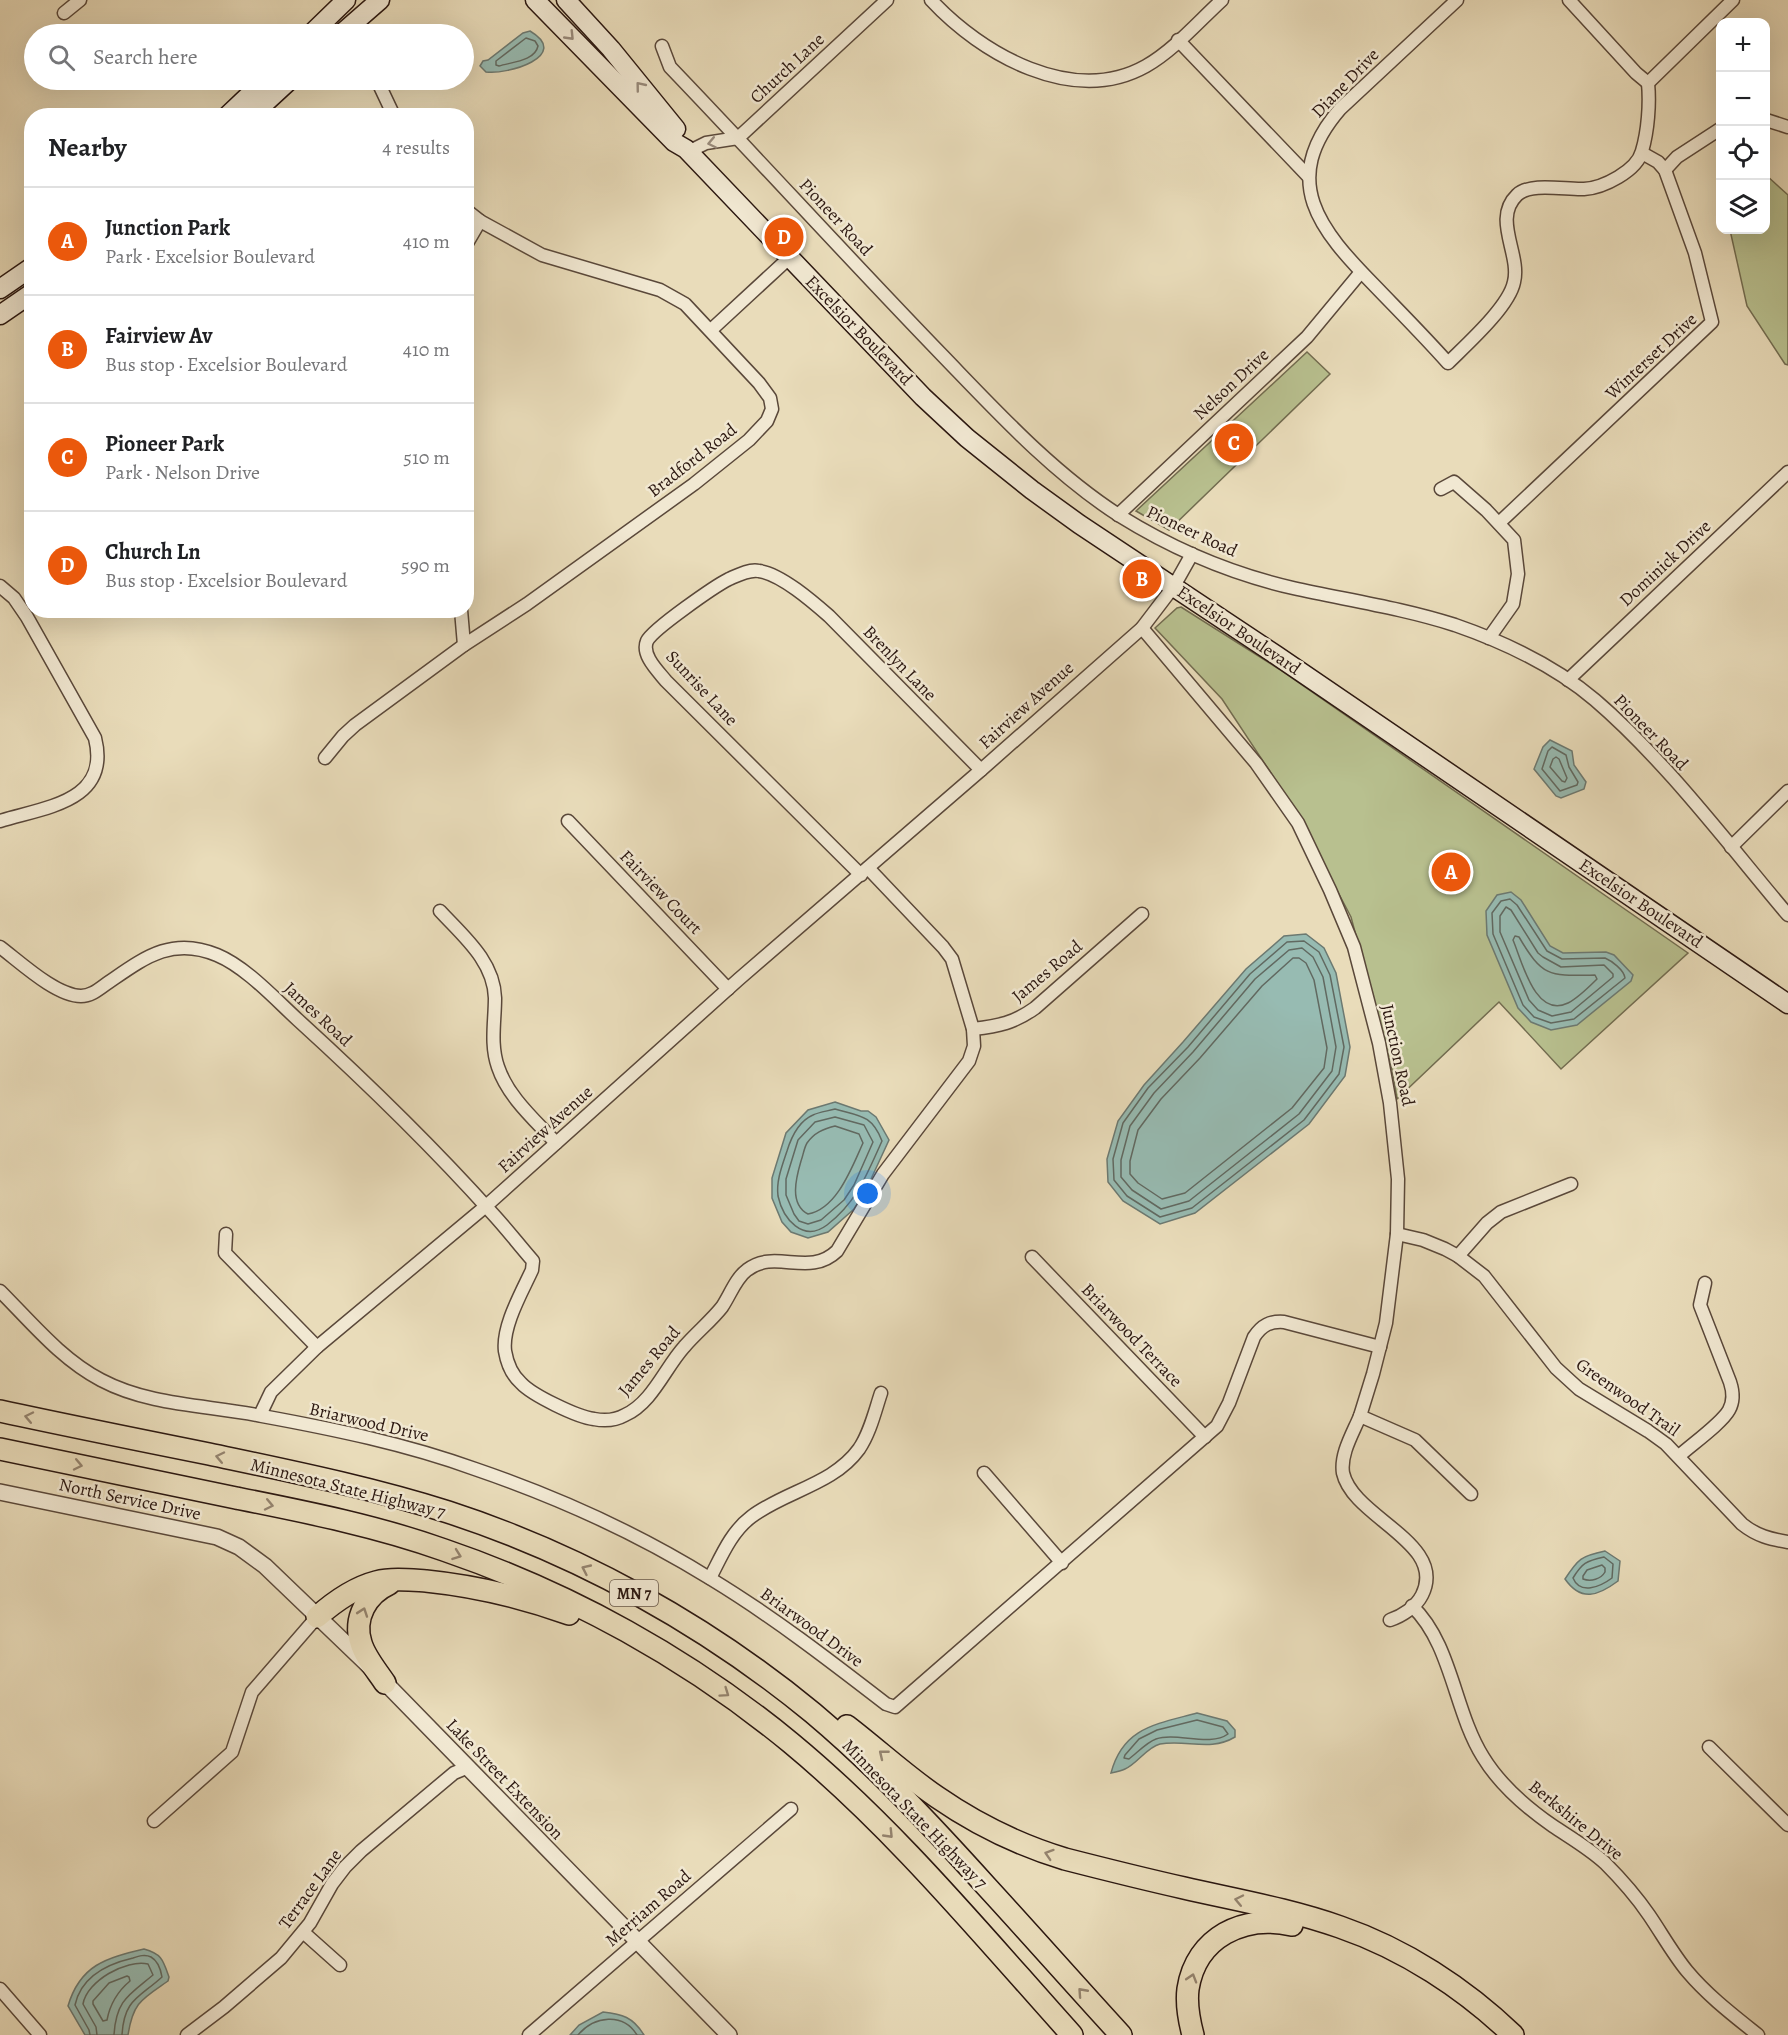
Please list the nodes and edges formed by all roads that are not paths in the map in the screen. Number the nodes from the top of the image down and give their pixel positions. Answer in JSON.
{"nodes":[{"id":1,"x":80,"y":0,"type":"edge"},
{"id":2,"x":346,"y":0,"type":"edge"},
{"id":3,"x":380,"y":0,"type":"edge"},
{"id":4,"x":535,"y":0,"type":"edge"},
{"id":5,"x":566,"y":0,"type":"edge"},
{"id":6,"x":578,"y":0,"type":"edge"},
{"id":7,"x":887,"y":0,"type":"edge"},
{"id":8,"x":931,"y":0,"type":"edge"},
{"id":9,"x":1222,"y":0,"type":"edge"},
{"id":10,"x":1457,"y":0,"type":"edge"},
{"id":11,"x":1569,"y":0,"type":"edge"},
{"id":12,"x":1733,"y":0,"type":"edge"},
{"id":13,"x":64,"y":13,"type":"dead end"},
{"id":14,"x":321,"y":24,"type":"edge"},
{"id":15,"x":355,"y":24,"type":"edge"},
{"id":16,"x":1178,"y":40,"type":"junction"},
{"id":17,"x":662,"y":46,"type":"dead end"},
{"id":18,"x":611,"y":49,"type":"junction"},
{"id":19,"x":1648,"y":83,"type":"junction"},
{"id":20,"x":254,"y":90,"type":"edge"},
{"id":21,"x":279,"y":90,"type":"edge"},
{"id":22,"x":382,"y":90,"type":"edge"},
{"id":23,"x":235,"y":108,"type":"edge"},
{"id":24,"x":260,"y":108,"type":"edge"},
{"id":25,"x":390,"y":108,"type":"edge"},
{"id":26,"x":1770,"y":121,"type":"edge"},
{"id":27,"x":1788,"y":127,"type":"edge"},
{"id":28,"x":1716,"y":132,"type":"edge"},
{"id":29,"x":738,"y":138,"type":"junction"},
{"id":30,"x":687,"y":150,"type":"junction"},
{"id":31,"x":1642,"y":153,"type":"junction"},
{"id":32,"x":1665,"y":170,"type":"junction"},
{"id":33,"x":1308,"y":177,"type":"junction"},
{"id":34,"x":474,"y":216,"type":"edge"},
{"id":35,"x":480,"y":221,"type":"junction"},
{"id":36,"x":474,"y":231,"type":"edge"},
{"id":37,"x":789,"y":258,"type":"junction"},
{"id":38,"x":24,"y":272,"type":"edge"},
{"id":39,"x":1361,"y":272,"type":"junction"},
{"id":40,"x":0,"y":289,"type":"edge"},
{"id":41,"x":24,"y":298,"type":"edge"},
{"id":42,"x":0,"y":315,"type":"edge"},
{"id":43,"x":711,"y":330,"type":"junction"},
{"id":44,"x":1788,"y":472,"type":"edge"},
{"id":45,"x":1441,"y":489,"type":"dead end"},
{"id":46,"x":1118,"y":515,"type":"junction"},
{"id":47,"x":1499,"y":523,"type":"junction"},
{"id":48,"x":1192,"y":554,"type":"junction"},
{"id":49,"x":790,"y":585,"type":"joint"},
{"id":50,"x":0,"y":586,"type":"edge"},
{"id":51,"x":1174,"y":586,"type":"junction"},
{"id":52,"x":24,"y":613,"type":"edge"},
{"id":53,"x":28,"y":618,"type":"edge"},
{"id":54,"x":462,"y":618,"type":"edge"},
{"id":55,"x":1142,"y":628,"type":"junction"},
{"id":56,"x":1489,"y":638,"type":"junction"},
{"id":57,"x":464,"y":645,"type":"junction"},
{"id":58,"x":1568,"y":680,"type":"junction"},
{"id":59,"x":325,"y":758,"type":"dead end"},
{"id":60,"x":981,"y":771,"type":"junction"},
{"id":61,"x":1788,"y":791,"type":"edge"},
{"id":62,"x":0,"y":820,"type":"edge"},
{"id":63,"x":568,"y":821,"type":"dead end"},
{"id":64,"x":1731,"y":847,"type":"junction"},
{"id":65,"x":864,"y":872,"type":"junction"},
{"id":66,"x":440,"y":911,"type":"dead end"},
{"id":67,"x":1142,"y":914,"type":"dead end"},
{"id":68,"x":1788,"y":915,"type":"edge"},
{"id":69,"x":0,"y":947,"type":"edge"},
{"id":70,"x":728,"y":989,"type":"junction"},
{"id":71,"x":1788,"y":1004,"type":"edge"},
{"id":72,"x":974,"y":1029,"type":"junction"},
{"id":73,"x":556,"y":1143,"type":"junction"},
{"id":74,"x":1571,"y":1184,"type":"dead end"},
{"id":75,"x":486,"y":1206,"type":"junction"},
{"id":76,"x":226,"y":1234,"type":"dead end"},
{"id":77,"x":1397,"y":1234,"type":"junction"},
{"id":78,"x":1458,"y":1256,"type":"junction"},
{"id":79,"x":1032,"y":1257,"type":"dead end"},
{"id":80,"x":1705,"y":1283,"type":"dead end"},
{"id":81,"x":0,"y":1292,"type":"edge"},
{"id":82,"x":317,"y":1347,"type":"junction"},
{"id":83,"x":1380,"y":1347,"type":"junction"},
{"id":84,"x":881,"y":1393,"type":"dead end"},
{"id":85,"x":0,"y":1411,"type":"edge"},
{"id":86,"x":260,"y":1415,"type":"junction"},
{"id":87,"x":1360,"y":1416,"type":"junction"},
{"id":88,"x":1205,"y":1437,"type":"junction"},
{"id":89,"x":0,"y":1449,"type":"edge"},
{"id":90,"x":1679,"y":1456,"type":"junction"},
{"id":91,"x":984,"y":1473,"type":"dead end"},
{"id":92,"x":0,"y":1492,"type":"edge"},
{"id":93,"x":1471,"y":1494,"type":"dead end"},
{"id":94,"x":1788,"y":1542,"type":"edge"},
{"id":95,"x":250,"y":1553,"type":"joint"},
{"id":96,"x":1062,"y":1563,"type":"junction"},
{"id":97,"x":710,"y":1578,"type":"junction"},
{"id":98,"x":399,"y":1580,"type":"junction"},
{"id":99,"x":1412,"y":1606,"type":"junction"},
{"id":100,"x":317,"y":1617,"type":"junction"},
{"id":101,"x":1390,"y":1620,"type":"dead end"},
{"id":102,"x":697,"y":1629,"type":"junction"},
{"id":103,"x":676,"y":1661,"type":"junction"},
{"id":104,"x":385,"y":1683,"type":"junction"},
{"id":105,"x":1709,"y":1748,"type":"dead end"},
{"id":106,"x":466,"y":1768,"type":"junction"},
{"id":107,"x":791,"y":1809,"type":"dead end"},
{"id":108,"x":154,"y":1821,"type":"dead end"},
{"id":109,"x":1788,"y":1825,"type":"edge"},
{"id":110,"x":303,"y":1932,"type":"junction"},
{"id":111,"x":636,"y":1941,"type":"junction"},
{"id":112,"x":340,"y":1965,"type":"dead end"},
{"id":113,"x":0,"y":1989,"type":"edge"},
{"id":114,"x":40,"y":2035,"type":"edge"},
{"id":115,"x":187,"y":2035,"type":"edge"},
{"id":116,"x":529,"y":2035,"type":"edge"},
{"id":117,"x":729,"y":2035,"type":"edge"},
{"id":118,"x":1072,"y":2035,"type":"edge"},
{"id":119,"x":1121,"y":2035,"type":"edge"},
{"id":120,"x":1192,"y":2035,"type":"edge"},
{"id":121,"x":1497,"y":2035,"type":"edge"},
{"id":122,"x":1513,"y":2035,"type":"edge"},
{"id":123,"x":1758,"y":2035,"type":"edge"}],
"edges":[{"from":1,"to":13,"type":"street"},
{"from":2,"to":14,"type":"main road"},
{"from":3,"to":15,"type":"main road"},
{"from":4,"to":30,"type":"main road","name":"Excelsior Boulevard","one_way":true},
{"from":5,"to":18,"type":"main road","name":"Excelsior Boulevard"},
{"from":6,"to":18,"type":"main road"},
{"from":7,"to":29,"type":"street","name":"Church Lane"},
{"from":8,"to":16,"type":"street"},
{"from":9,"to":16,"type":"street"},
{"from":10,"to":33,"type":"street","name":"Diane Drive"},
{"from":11,"to":19,"type":"street"},
{"from":12,"to":19,"type":"street"},
{"from":16,"to":33,"type":"street"},
{"from":17,"to":29,"type":"street","name":"Pioneer Road"},
{"from":30,"to":18,"type":"main road","name":"Excelsior Boulevard","one_way":true},
{"from":19,"to":31,"type":"street"},
{"from":20,"to":23,"type":"main road"},
{"from":21,"to":24,"type":"main road"},
{"from":22,"to":25,"type":"street"},
{"from":26,"to":27,"type":"street"},
{"from":28,"to":32,"type":"street"},
{"from":29,"to":30,"type":"street","one_way":true},
{"from":29,"to":46,"type":"street","name":"Pioneer Road"},
{"from":30,"to":37,"type":"main road","name":"Excelsior Boulevard"},
{"from":31,"to":32,"type":"street"},
{"from":31,"to":39,"type":"street","name":"Diane Drive"},
{"from":32,"to":47,"type":"street","name":"Winterset Drive"},
{"from":33,"to":39,"type":"street","name":"Diane Drive"},
{"from":34,"to":35,"type":"street","name":"Bradford Road"},
{"from":35,"to":36,"type":"street"},
{"from":35,"to":43,"type":"street","name":"Bradford Road"},
{"from":37,"to":43,"type":"street"},
{"from":37,"to":51,"type":"main road","name":"Excelsior Boulevard"},
{"from":38,"to":40,"type":"main road"},
{"from":39,"to":46,"type":"street","name":"Nelson Drive"},
{"from":41,"to":42,"type":"main road"},
{"from":43,"to":57,"type":"street","name":"Bradford Road"},
{"from":44,"to":58,"type":"street","name":"Dominick Drive"},
{"from":45,"to":47,"type":"street"},
{"from":46,"to":48,"type":"street","name":"Pioneer Road"},
{"from":47,"to":56,"type":"street"},
{"from":48,"to":51,"type":"street","name":"Fairview Avenue"},
{"from":48,"to":56,"type":"street","name":"Pioneer Road"},
{"from":49,"to":60,"type":"street","name":"Brenlyn Lane"},
{"from":49,"to":65,"type":"street","name":"Sunrise Lane"},
{"from":50,"to":52,"type":"street"},
{"from":51,"to":55,"type":"street","name":"Fairview Avenue"},
{"from":51,"to":71,"type":"main road","name":"Excelsior Boulevard"},
{"from":53,"to":62,"type":"street"},
{"from":54,"to":57,"type":"street"},
{"from":55,"to":60,"type":"street","name":"Fairview Avenue"},
{"from":55,"to":77,"type":"street","name":"Junction Road"},
{"from":56,"to":58,"type":"street","name":"Pioneer Road"},
{"from":57,"to":59,"type":"street","name":"Bradford Road"},
{"from":58,"to":64,"type":"street","name":"Pioneer Road"},
{"from":60,"to":65,"type":"street","name":"Fairview Avenue"},
{"from":61,"to":64,"type":"street"},
{"from":63,"to":70,"type":"street","name":"Fairview Court"},
{"from":64,"to":68,"type":"street","name":"Pioneer Road"},
{"from":65,"to":70,"type":"street","name":"Fairview Avenue"},
{"from":65,"to":72,"type":"street","name":"Sunrise Lane"},
{"from":66,"to":73,"type":"street"},
{"from":67,"to":72,"type":"street","name":"James Road"},
{"from":69,"to":75,"type":"street","name":"James Road"},
{"from":70,"to":73,"type":"street","name":"Fairview Avenue"},
{"from":72,"to":75,"type":"street","name":"James Road"},
{"from":73,"to":75,"type":"street","name":"Fairview Avenue"},
{"from":74,"to":78,"type":"street"},
{"from":75,"to":82,"type":"street","name":"Fairview Avenue"},
{"from":76,"to":82,"type":"street"},
{"from":77,"to":78,"type":"street","name":"Greenwood Trail"},
{"from":77,"to":83,"type":"street","name":"Junction Road"},
{"from":78,"to":90,"type":"street","name":"Greenwood Trail"},
{"from":79,"to":88,"type":"street","name":"Briarwood Terrace"},
{"from":80,"to":90,"type":"street"},
{"from":81,"to":86,"type":"street","name":"Briarwood Drive"},
{"from":82,"to":86,"type":"street","name":"Fairview Avenue"},
{"from":83,"to":87,"type":"street","name":"Junction Road"},
{"from":83,"to":88,"type":"street","name":"Briarwood Drive"},
{"from":84,"to":97,"type":"street"},
{"from":102,"to":85,"type":"highway","name":"Minnesota State Highway 7","number":"MN 7","one_way":true},
{"from":86,"to":97,"type":"street","name":"Briarwood Drive"},
{"from":87,"to":93,"type":"street"},
{"from":87,"to":99,"type":"street","name":"Junction Road"},
{"from":88,"to":96,"type":"street","name":"Briarwood Drive"},
{"from":89,"to":103,"type":"highway","name":"Minnesota State Highway 7","number":"MN 7","one_way":true},
{"from":90,"to":94,"type":"street","name":"Greenwood Trail"},
{"from":91,"to":96,"type":"street"},
{"from":92,"to":95,"type":"street","name":"North Service Drive"},
{"from":95,"to":100,"type":"street","name":"Lake Street Extension"},
{"from":96,"to":97,"type":"street","name":"Briarwood Drive"},
{"from":98,"to":100,"type":"highway"},
{"from":98,"to":103,"type":"highway"},
{"from":104,"to":98,"type":"highway","one_way":true},
{"from":99,"to":101,"type":"street"},
{"from":99,"to":123,"type":"street","name":"Berkshire Drive"},
{"from":100,"to":104,"type":"street","name":"Lake Street Extension"},
{"from":100,"to":108,"type":"street"},
{"from":119,"to":102,"type":"highway","name":"Minnesota State Highway 7","number":"MN 7","one_way":true},
{"from":122,"to":102,"type":"highway","one_way":true},
{"from":103,"to":118,"type":"highway","name":"Minnesota State Highway 7","number":"MN 7","one_way":true},
{"from":104,"to":106,"type":"street","name":"Lake Street Extension"},
{"from":105,"to":109,"type":"street"},
{"from":106,"to":110,"type":"street","name":"Terrace Lane"},
{"from":106,"to":111,"type":"street","name":"Lake Street Extension"},
{"from":107,"to":111,"type":"street","name":"Merriam Road"},
{"from":110,"to":112,"type":"street"},
{"from":110,"to":115,"type":"street","name":"Terrace Lane"},
{"from":111,"to":116,"type":"street","name":"Merriam Road"},
{"from":111,"to":117,"type":"street","name":"Lake Street Extension"},
{"from":113,"to":114,"type":"street"},
{"from":120,"to":121,"type":"highway","one_way":true}]}
